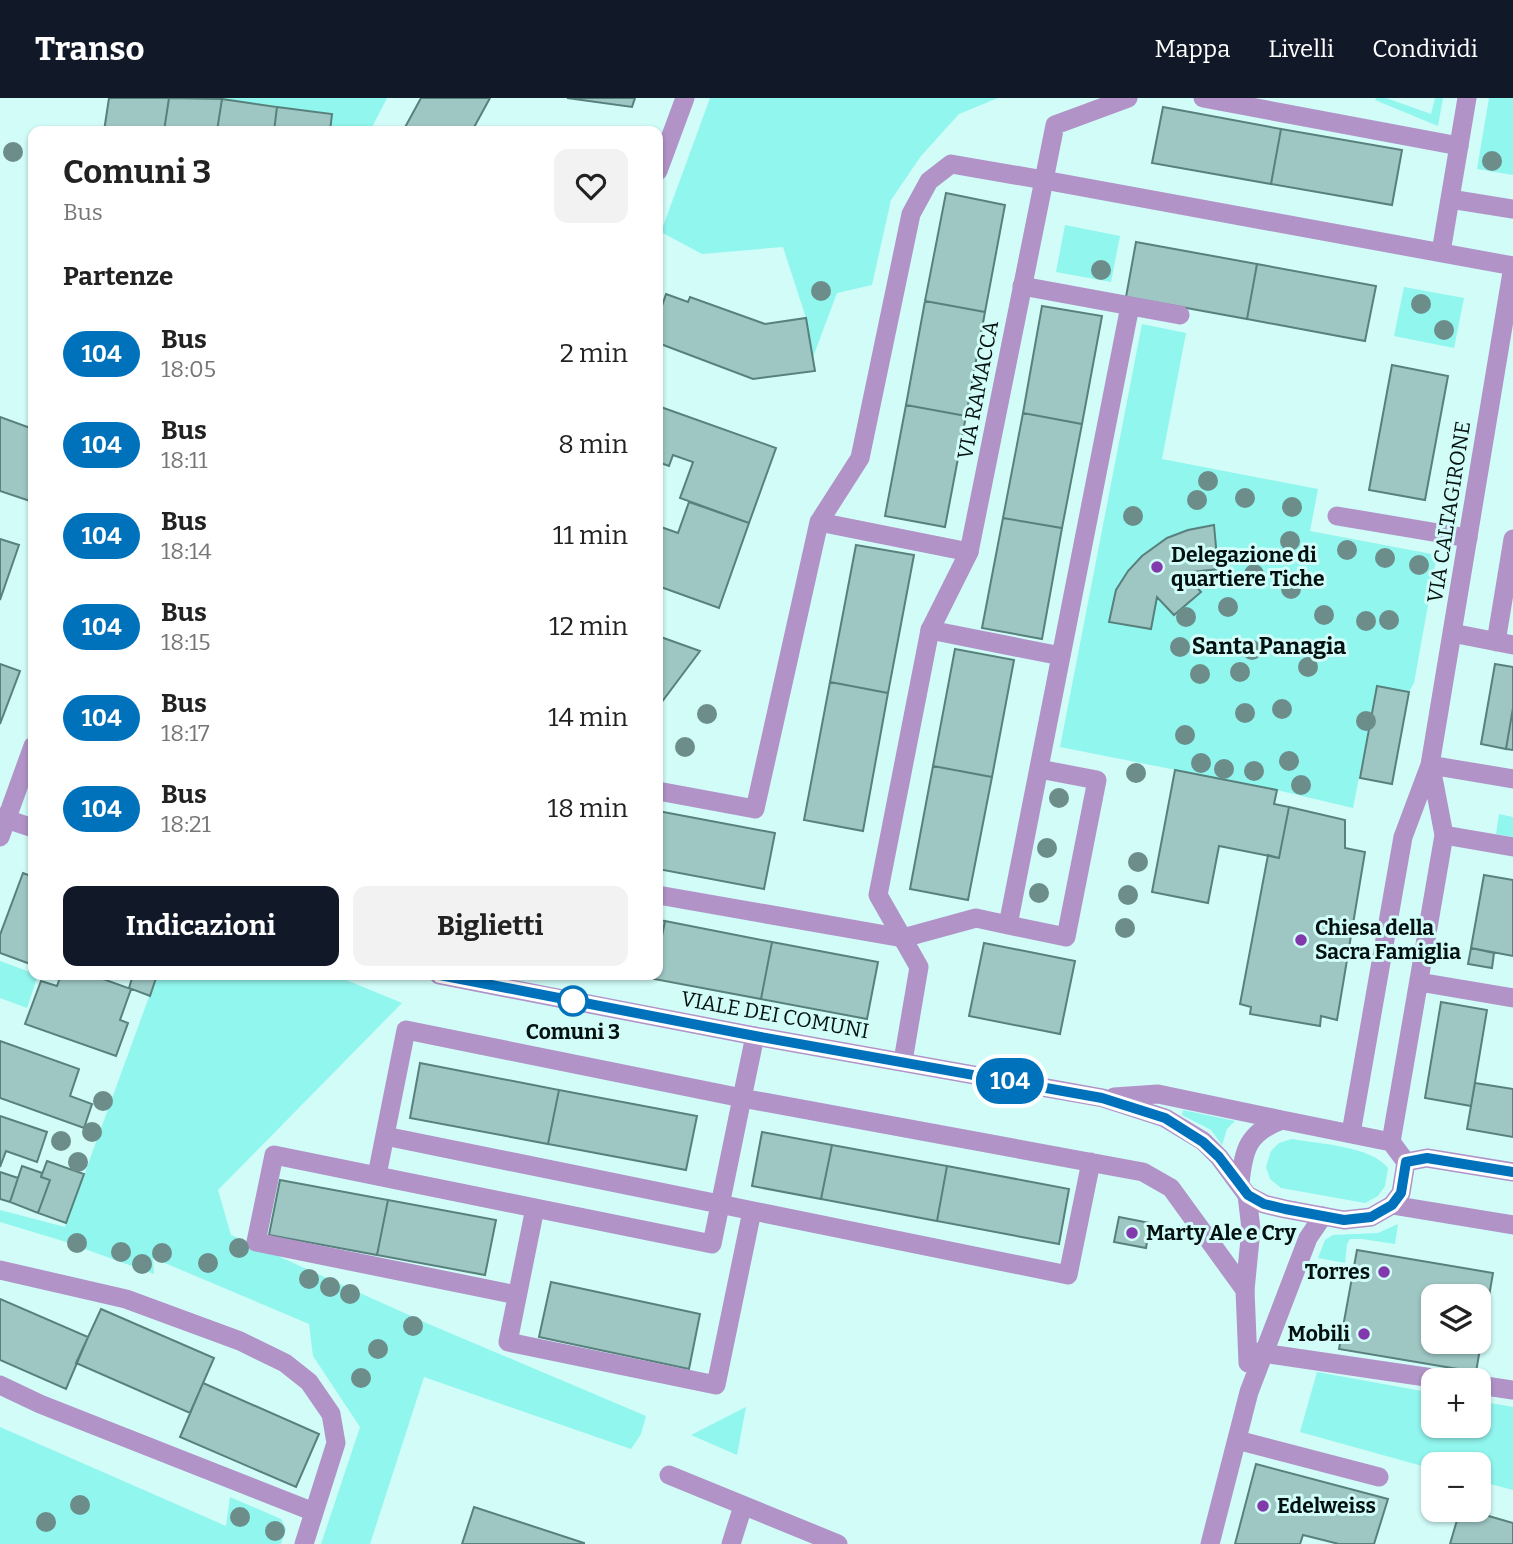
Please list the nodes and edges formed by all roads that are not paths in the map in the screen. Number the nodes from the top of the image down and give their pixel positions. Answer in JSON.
{"nodes":[{"id":1,"x":685,"y":98,"type":"edge"},
{"id":2,"x":1128,"y":98,"type":"edge"},
{"id":3,"x":1203,"y":98,"type":"edge"},
{"id":4,"x":1467,"y":98,"type":"edge"},
{"id":5,"x":1459,"y":146,"type":"junction"},
{"id":6,"x":663,"y":157,"type":"edge"},
{"id":7,"x":1044,"y":180,"type":"junction"},
{"id":8,"x":1450,"y":199,"type":"junction"},
{"id":9,"x":1513,"y":209,"type":"edge"},
{"id":10,"x":1441,"y":252,"type":"junction"},
{"id":11,"x":1513,"y":266,"type":"edge"},
{"id":12,"x":1023,"y":286,"type":"junction"},
{"id":13,"x":1130,"y":306,"type":"junction"},
{"id":14,"x":1180,"y":315,"type":"dead end"},
{"id":15,"x":1506,"y":357,"type":"edge"},
{"id":16,"x":1337,"y":516,"type":"dead end"},
{"id":17,"x":819,"y":522,"type":"junction"},
{"id":18,"x":1468,"y":538,"type":"junction"},
{"id":19,"x":1513,"y":539,"type":"edge"},
{"id":20,"x":969,"y":552,"type":"junction"},
{"id":21,"x":930,"y":630,"type":"junction"},
{"id":22,"x":1452,"y":633,"type":"junction"},
{"id":23,"x":1505,"y":643,"type":"edge"},
{"id":24,"x":1061,"y":656,"type":"junction"},
{"id":25,"x":1430,"y":765,"type":"junction"},
{"id":26,"x":1039,"y":769,"type":"junction"},
{"id":27,"x":1513,"y":779,"type":"edge"},
{"id":28,"x":26,"y":786,"type":"edge"},
{"id":29,"x":663,"y":792,"type":"edge"},
{"id":30,"x":2,"y":824,"type":"edge"},
{"id":31,"x":28,"y":827,"type":"edge"},
{"id":32,"x":1444,"y":835,"type":"junction"},
{"id":33,"x":1513,"y":847,"type":"edge"},
{"id":34,"x":663,"y":896,"type":"edge"},
{"id":35,"x":1008,"y":925,"type":"junction"},
{"id":36,"x":903,"y":938,"type":"junction"},
{"id":37,"x":465,"y":980,"type":"edge"},
{"id":38,"x":1419,"y":982,"type":"junction"},
{"id":39,"x":1513,"y":998,"type":"edge"},
{"id":40,"x":755,"y":1036,"type":"junction"},
{"id":41,"x":903,"y":1061,"type":"junction"},
{"id":42,"x":742,"y":1098,"type":"junction"},
{"id":43,"x":1102,"y":1098,"type":"junction"},
{"id":44,"x":1282,"y":1120,"type":"junction"},
{"id":45,"x":1351,"y":1133,"type":"junction"},
{"id":46,"x":385,"y":1136,"type":"junction"},
{"id":47,"x":1391,"y":1142,"type":"junction"},
{"id":48,"x":1091,"y":1162,"type":"junction"},
{"id":49,"x":1406,"y":1162,"type":"junction"},
{"id":50,"x":1513,"y":1172,"type":"edge"},
{"id":51,"x":377,"y":1175,"type":"junction"},
{"id":52,"x":1244,"y":1190,"type":"junction"},
{"id":53,"x":720,"y":1205,"type":"junction"},
{"id":54,"x":1392,"y":1205,"type":"junction"},
{"id":55,"x":536,"y":1208,"type":"junction"},
{"id":56,"x":752,"y":1211,"type":"junction"},
{"id":57,"x":1322,"y":1216,"type":"junction"},
{"id":58,"x":1513,"y":1225,"type":"edge"},
{"id":59,"x":0,"y":1270,"type":"edge"},
{"id":60,"x":1245,"y":1290,"type":"junction"},
{"id":61,"x":517,"y":1295,"type":"junction"},
{"id":62,"x":1257,"y":1351,"type":"junction"},
{"id":63,"x":1421,"y":1376,"type":"edge"},
{"id":64,"x":0,"y":1385,"type":"edge"},
{"id":65,"x":1491,"y":1387,"type":"edge"},
{"id":66,"x":1513,"y":1390,"type":"edge"},
{"id":67,"x":1237,"y":1440,"type":"junction"},
{"id":68,"x":669,"y":1475,"type":"dead end"},
{"id":69,"x":1378,"y":1477,"type":"dead end"},
{"id":70,"x":743,"y":1506,"type":"junction"},
{"id":71,"x":314,"y":1512,"type":"junction"},
{"id":72,"x":304,"y":1544,"type":"edge"},
{"id":73,"x":731,"y":1544,"type":"edge"},
{"id":74,"x":838,"y":1544,"type":"edge"},
{"id":75,"x":1210,"y":1544,"type":"edge"}],
"edges":[{"from":1,"to":6,"type":"street"},
{"from":2,"to":7,"type":"street","name":"VIA RAMACCA"},
{"from":3,"to":5,"type":"street"},
{"from":4,"to":5,"type":"street"},
{"from":5,"to":8,"type":"street"},
{"from":7,"to":10,"type":"street"},
{"from":7,"to":12,"type":"street","name":"VIA RAMACCA"},
{"from":7,"to":17,"type":"street"},
{"from":8,"to":9,"type":"street"},
{"from":8,"to":10,"type":"street"},
{"from":10,"to":11,"type":"street"},
{"from":11,"to":15,"type":"street","name":"VIA CALTAGIRONE"},
{"from":12,"to":13,"type":"street"},
{"from":12,"to":20,"type":"street","name":"VIA RAMACCA"},
{"from":13,"to":14,"type":"street"},
{"from":13,"to":24,"type":"street"},
{"from":15,"to":18,"type":"street","name":"VIA CALTAGIRONE"},
{"from":16,"to":18,"type":"street"},
{"from":17,"to":20,"type":"street"},
{"from":17,"to":29,"type":"street"},
{"from":18,"to":22,"type":"street","name":"VIA CALTAGIRONE"},
{"from":19,"to":23,"type":"street"},
{"from":20,"to":21,"type":"street","name":"VIA RAMACCA"},
{"from":21,"to":24,"type":"street"},
{"from":21,"to":36,"type":"street","name":"VIA RAMACCA"},
{"from":22,"to":23,"type":"street"},
{"from":22,"to":25,"type":"street","name":"VIA CALTAGIRONE"},
{"from":24,"to":26,"type":"street"},
{"from":25,"to":27,"type":"street"},
{"from":25,"to":32,"type":"street","name":"VIA CALTAGIRONE"},
{"from":25,"to":45,"type":"street","name":"VIA CALTAGIRONE"},
{"from":26,"to":35,"type":"street"},
{"from":26,"to":35,"type":"street"},
{"from":28,"to":30,"type":"street"},
{"from":30,"to":31,"type":"street"},
{"from":32,"to":33,"type":"street"},
{"from":32,"to":38,"type":"street","name":"VIA CALTAGIRONE"},
{"from":34,"to":36,"type":"street"},
{"from":35,"to":36,"type":"street"},
{"from":36,"to":41,"type":"street","name":"VIA RAMACCA"},
{"from":37,"to":40,"type":"street","name":"VIALE DEI COMUNI"},
{"from":38,"to":39,"type":"street"},
{"from":38,"to":47,"type":"street","name":"VIA CALTAGIRONE"},
{"from":40,"to":41,"type":"street","name":"VIALE DEI COMUNI"},
{"from":40,"to":42,"type":"street"},
{"from":41,"to":43,"type":"street","name":"VIALE DEI COMUNI"},
{"from":42,"to":46,"type":"street"},
{"from":42,"to":48,"type":"street"},
{"from":42,"to":53,"type":"street"},
{"from":43,"to":44,"type":"street"},
{"from":43,"to":52,"type":"street"},
{"from":44,"to":45,"type":"street"},
{"from":44,"to":52,"type":"street"},
{"from":45,"to":47,"type":"street"},
{"from":46,"to":51,"type":"street"},
{"from":46,"to":53,"type":"street"},
{"from":47,"to":49,"type":"street"},
{"from":48,"to":56,"type":"street"},
{"from":48,"to":60,"type":"street"},
{"from":49,"to":50,"type":"street"},
{"from":49,"to":54,"type":"street"},
{"from":51,"to":55,"type":"street"},
{"from":51,"to":61,"type":"street"},
{"from":52,"to":57,"type":"street"},
{"from":52,"to":60,"type":"street"},
{"from":53,"to":55,"type":"street"},
{"from":53,"to":56,"type":"street"},
{"from":54,"to":57,"type":"street"},
{"from":54,"to":58,"type":"street"},
{"from":55,"to":61,"type":"street"},
{"from":56,"to":61,"type":"street"},
{"from":57,"to":62,"type":"street"},
{"from":59,"to":71,"type":"street"},
{"from":60,"to":62,"type":"street"},
{"from":62,"to":63,"type":"street"},
{"from":62,"to":67,"type":"street"},
{"from":64,"to":71,"type":"street"},
{"from":65,"to":66,"type":"street"},
{"from":67,"to":69,"type":"street"},
{"from":67,"to":75,"type":"street"},
{"from":68,"to":70,"type":"street"},
{"from":70,"to":73,"type":"street"},
{"from":70,"to":74,"type":"street"},
{"from":71,"to":72,"type":"street"}]}
